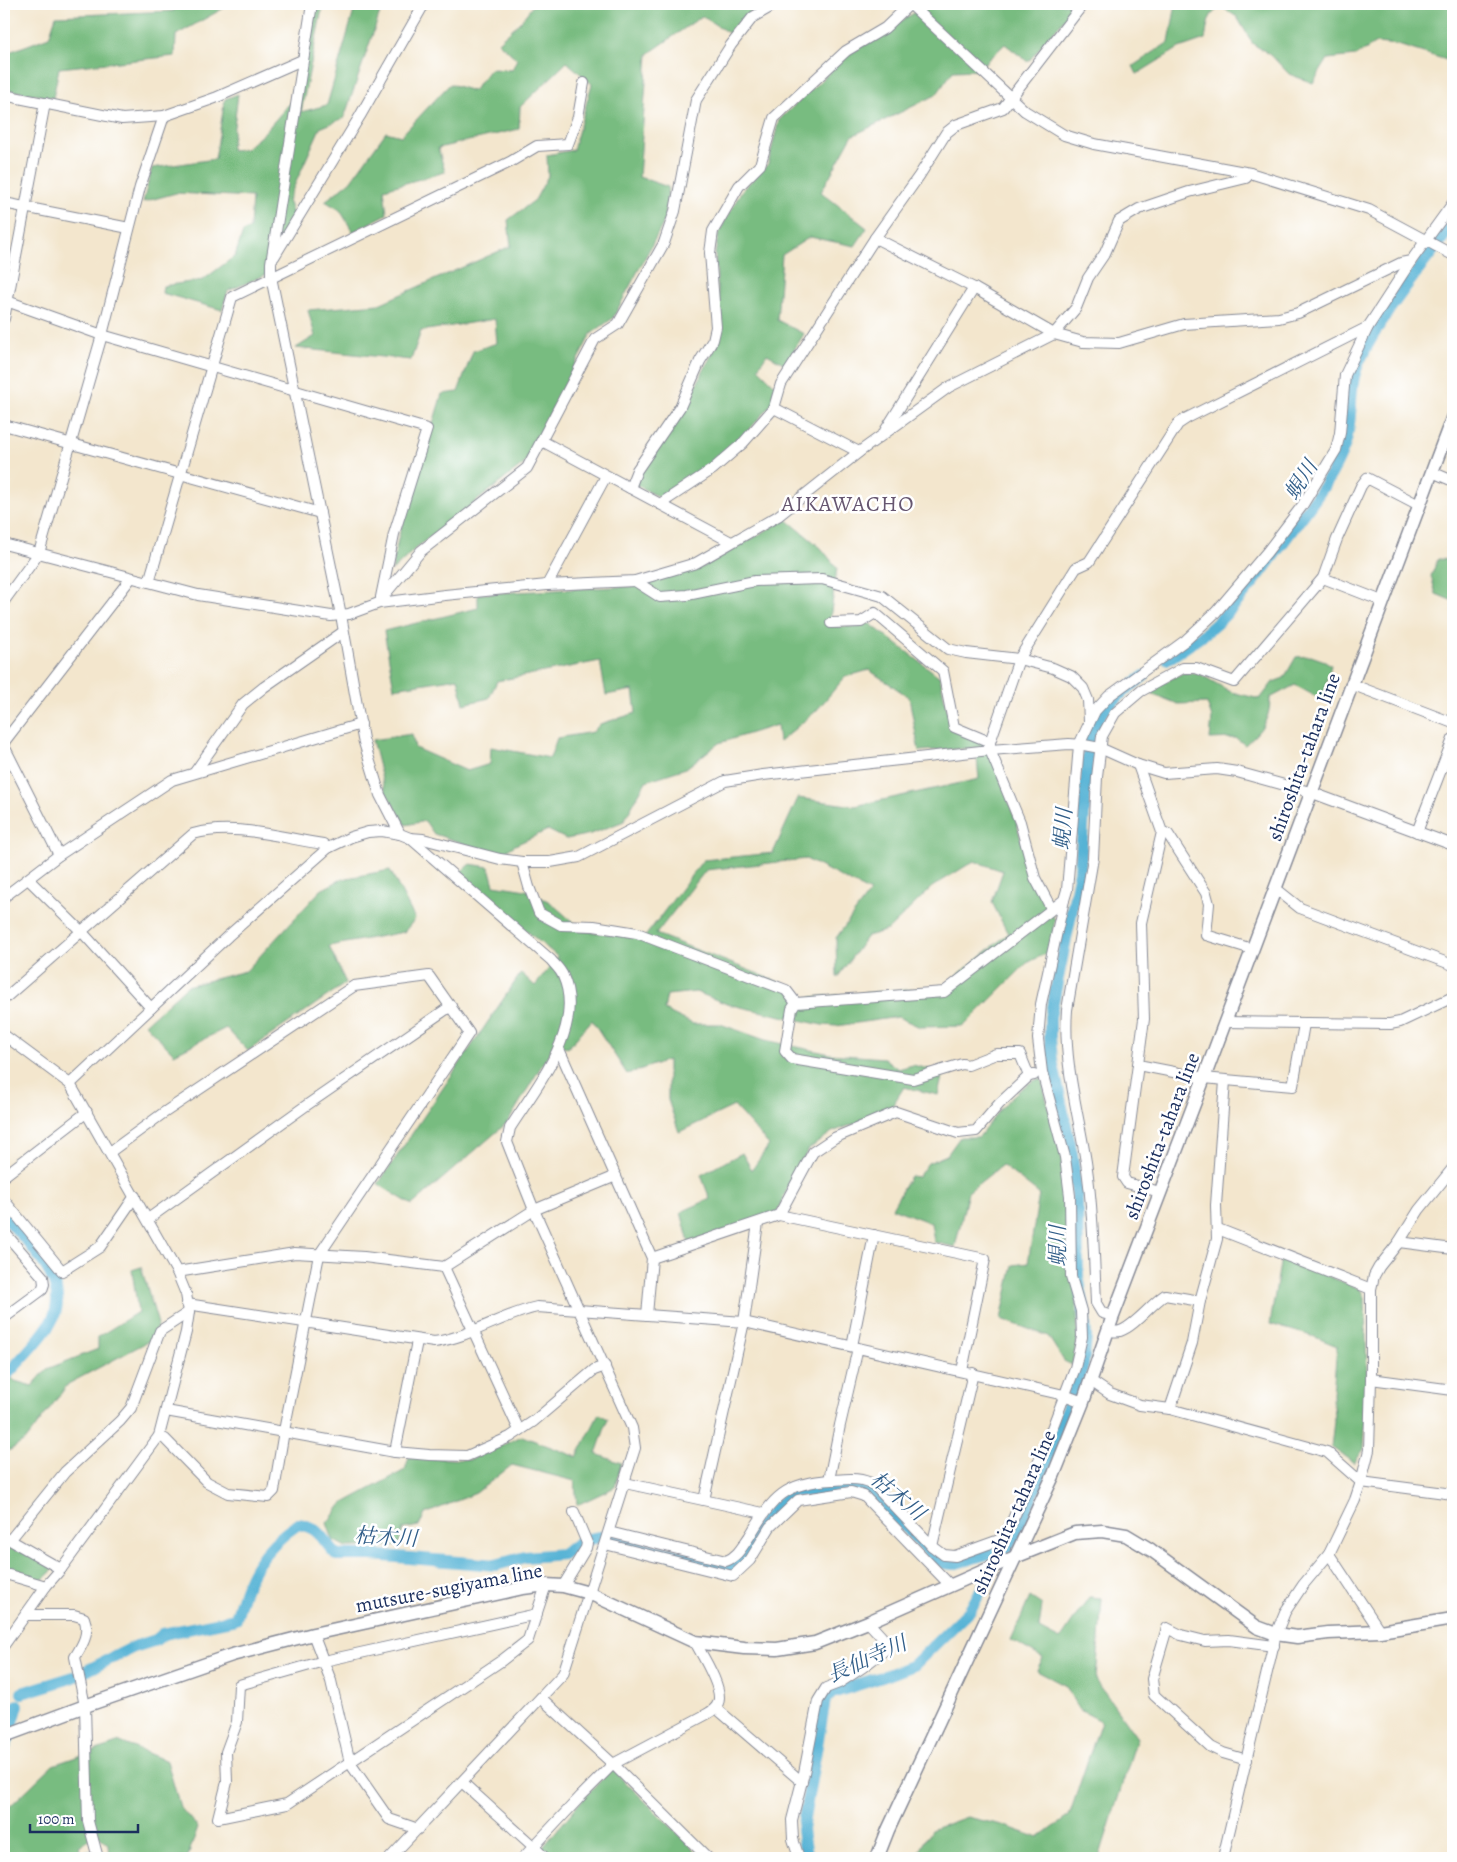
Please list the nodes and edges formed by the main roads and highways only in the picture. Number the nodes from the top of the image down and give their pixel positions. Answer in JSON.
{"nodes":[{"id":1,"x":1453,"y":416,"type":"edge"},
{"id":2,"x":1015,"y":1557,"type":"junction"},
{"id":3,"x":1453,"y":1619,"type":"edge"},
{"id":4,"x":4,"y":1736,"type":"edge"},
{"id":5,"x":877,"y":1858,"type":"edge"}],
"edges":[{"from":1,"to":2,"type":"main road","name":"shiroshita-tahara line"},
{"from":2,"to":3,"type":"main road","name":"mutsure-sugiyama line"},
{"from":2,"to":4,"type":"main road","name":"mutsure-sugiyama line"},
{"from":2,"to":5,"type":"main road","name":"shiroshita-tahara line"}]}
